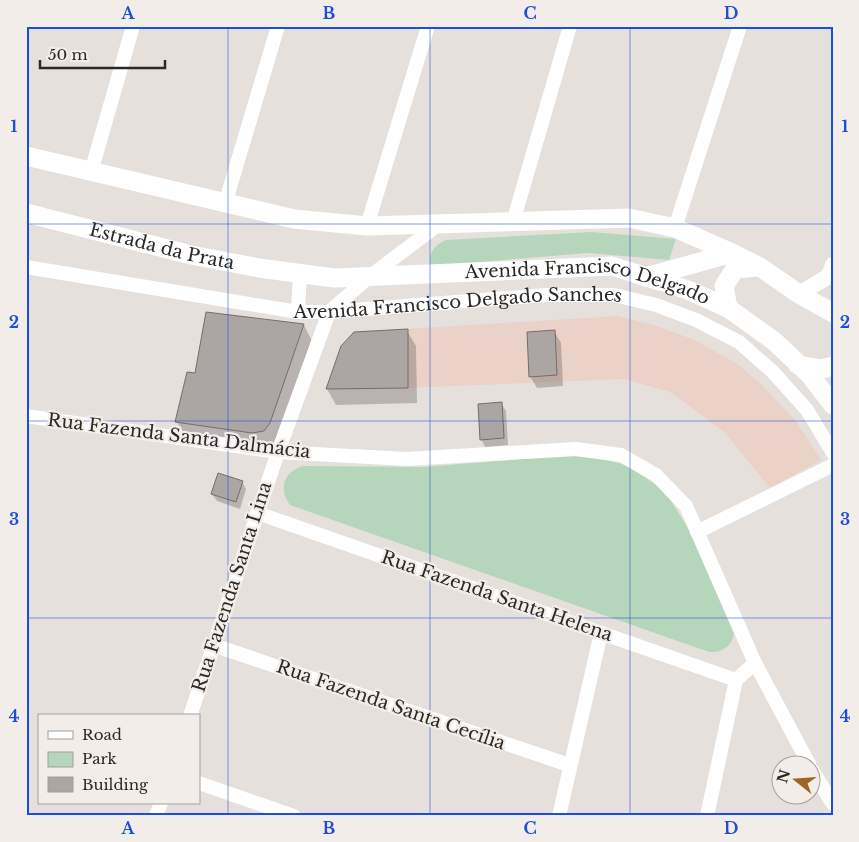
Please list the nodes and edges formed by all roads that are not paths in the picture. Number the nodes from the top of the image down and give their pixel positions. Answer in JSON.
{"nodes":[{"id":1,"x":133,"y":26,"type":"edge"},
{"id":2,"x":278,"y":26,"type":"edge"},
{"id":3,"x":428,"y":26,"type":"edge"},
{"id":4,"x":570,"y":26,"type":"edge"},
{"id":5,"x":740,"y":26,"type":"edge"},
{"id":6,"x":26,"y":156,"type":"edge"},
{"id":7,"x":91,"y":172,"type":"junction"},
{"id":8,"x":226,"y":204,"type":"junction"},
{"id":9,"x":26,"y":213,"type":"edge"},
{"id":10,"x":513,"y":222,"type":"junction"},
{"id":11,"x":439,"y":224,"type":"junction"},
{"id":12,"x":367,"y":226,"type":"junction"},
{"id":13,"x":675,"y":228,"type":"junction"},
{"id":14,"x":732,"y":253,"type":"junction"},
{"id":15,"x":833,"y":265,"type":"edge"},
{"id":16,"x":26,"y":267,"type":"edge"},
{"id":17,"x":760,"y":267,"type":"junction"},
{"id":18,"x":300,"y":274,"type":"junction"},
{"id":19,"x":370,"y":277,"type":"junction"},
{"id":20,"x":646,"y":277,"type":"junction"},
{"id":21,"x":800,"y":294,"type":"junction"},
{"id":22,"x":728,"y":308,"type":"junction"},
{"id":23,"x":298,"y":312,"type":"junction"},
{"id":24,"x":329,"y":312,"type":"junction"},
{"id":25,"x":833,"y":313,"type":"edge"},
{"id":26,"x":798,"y":364,"type":"junction"},
{"id":27,"x":833,"y":366,"type":"edge"},
{"id":28,"x":833,"y":405,"type":"edge"},
{"id":29,"x":26,"y":416,"type":"edge"},
{"id":30,"x":278,"y":452,"type":"junction"},
{"id":31,"x":833,"y":453,"type":"edge"},
{"id":32,"x":833,"y":466,"type":"edge"},
{"id":33,"x":257,"y":513,"type":"junction"},
{"id":34,"x":697,"y":532,"type":"junction"},
{"id":35,"x":601,"y":633,"type":"junction"},
{"id":36,"x":213,"y":644,"type":"junction"},
{"id":37,"x":755,"y":664,"type":"junction"},
{"id":38,"x":736,"y":680,"type":"junction"},
{"id":39,"x":191,"y":714,"type":"edge"},
{"id":40,"x":803,"y":754,"type":"edge"},
{"id":41,"x":569,"y":765,"type":"junction"},
{"id":42,"x":200,"y":782,"type":"edge"},
{"id":43,"x":822,"y":786,"type":"edge"},
{"id":44,"x":161,"y":804,"type":"edge"},
{"id":45,"x":833,"y":804,"type":"edge"},
{"id":46,"x":156,"y":816,"type":"edge"},
{"id":47,"x":294,"y":816,"type":"edge"},
{"id":48,"x":559,"y":816,"type":"edge"},
{"id":49,"x":707,"y":816,"type":"edge"}],
"edges":[{"from":1,"to":7,"type":"street"},
{"from":2,"to":8,"type":"street"},
{"from":3,"to":12,"type":"street"},
{"from":4,"to":10,"type":"street"},
{"from":5,"to":13,"type":"street"},
{"from":6,"to":7,"type":"main road"},
{"from":7,"to":8,"type":"main road"},
{"from":8,"to":12,"type":"main road"},
{"from":9,"to":18,"type":"main road","name":"Estrada da Prata"},
{"from":10,"to":11,"type":"main road"},
{"from":10,"to":13,"type":"main road"},
{"from":11,"to":12,"type":"main road"},
{"from":11,"to":19,"type":"street","name":"Rua Fazenda Santa Lina"},
{"from":13,"to":14,"type":"main road"},
{"from":14,"to":17,"type":"main road"},
{"from":14,"to":20,"type":"main road"},
{"from":15,"to":21,"type":"street"},
{"from":16,"to":23,"type":"street","name":"Avenida Francisco Delgado Sanches"},
{"from":17,"to":21,"type":"main road"},
{"from":17,"to":22,"type":"main road"},
{"from":18,"to":19,"type":"main road","name":"Avenida Francisco Delgado"},
{"from":18,"to":23,"type":"street"},
{"from":19,"to":20,"type":"main road","name":"Avenida Francisco Delgado"},
{"from":19,"to":24,"type":"street","name":"Rua Fazenda Santa Lina"},
{"from":20,"to":22,"type":"main road","name":"Avenida Francisco Delgado"},
{"from":21,"to":25,"type":"main road"},
{"from":22,"to":26,"type":"main road","name":"Avenida Francisco Delgado"},
{"from":23,"to":24,"type":"street","name":"Avenida Francisco Delgado Sanches"},
{"from":24,"to":30,"type":"street","name":"Rua Fazenda Santa Lina"},
{"from":24,"to":31,"type":"street","name":"Avenida Francisco Delgado Sanches"},
{"from":26,"to":27,"type":"main road"},
{"from":26,"to":28,"type":"main road","name":"Avenida Francisco Delgado"},
{"from":29,"to":30,"type":"street","name":"Rua Fazenda Santa Dalmácia"},
{"from":30,"to":33,"type":"street","name":"Rua Fazenda Santa Lina"},
{"from":30,"to":34,"type":"street","name":"Rua Fazenda Santa Dalmácia"},
{"from":32,"to":34,"type":"street"},
{"from":33,"to":35,"type":"street","name":"Rua Fazenda Santa Helena"},
{"from":33,"to":36,"type":"street","name":"Rua Fazenda Santa Lina"},
{"from":34,"to":37,"type":"street","name":"Rua Fazenda Santa Dalmácia"},
{"from":35,"to":38,"type":"street","name":"Rua Fazenda Santa Helena"},
{"from":35,"to":41,"type":"street"},
{"from":36,"to":39,"type":"street","name":"Rua Fazenda Santa Lina"},
{"from":36,"to":41,"type":"street","name":"Rua Fazenda Santa Cecília"},
{"from":37,"to":38,"type":"street"},
{"from":37,"to":40,"type":"street","name":"Rua Fazenda Santa Dalmácia"},
{"from":38,"to":49,"type":"street"},
{"from":41,"to":48,"type":"street"},
{"from":42,"to":47,"type":"street"},
{"from":43,"to":45,"type":"street"},
{"from":44,"to":46,"type":"street"}]}
